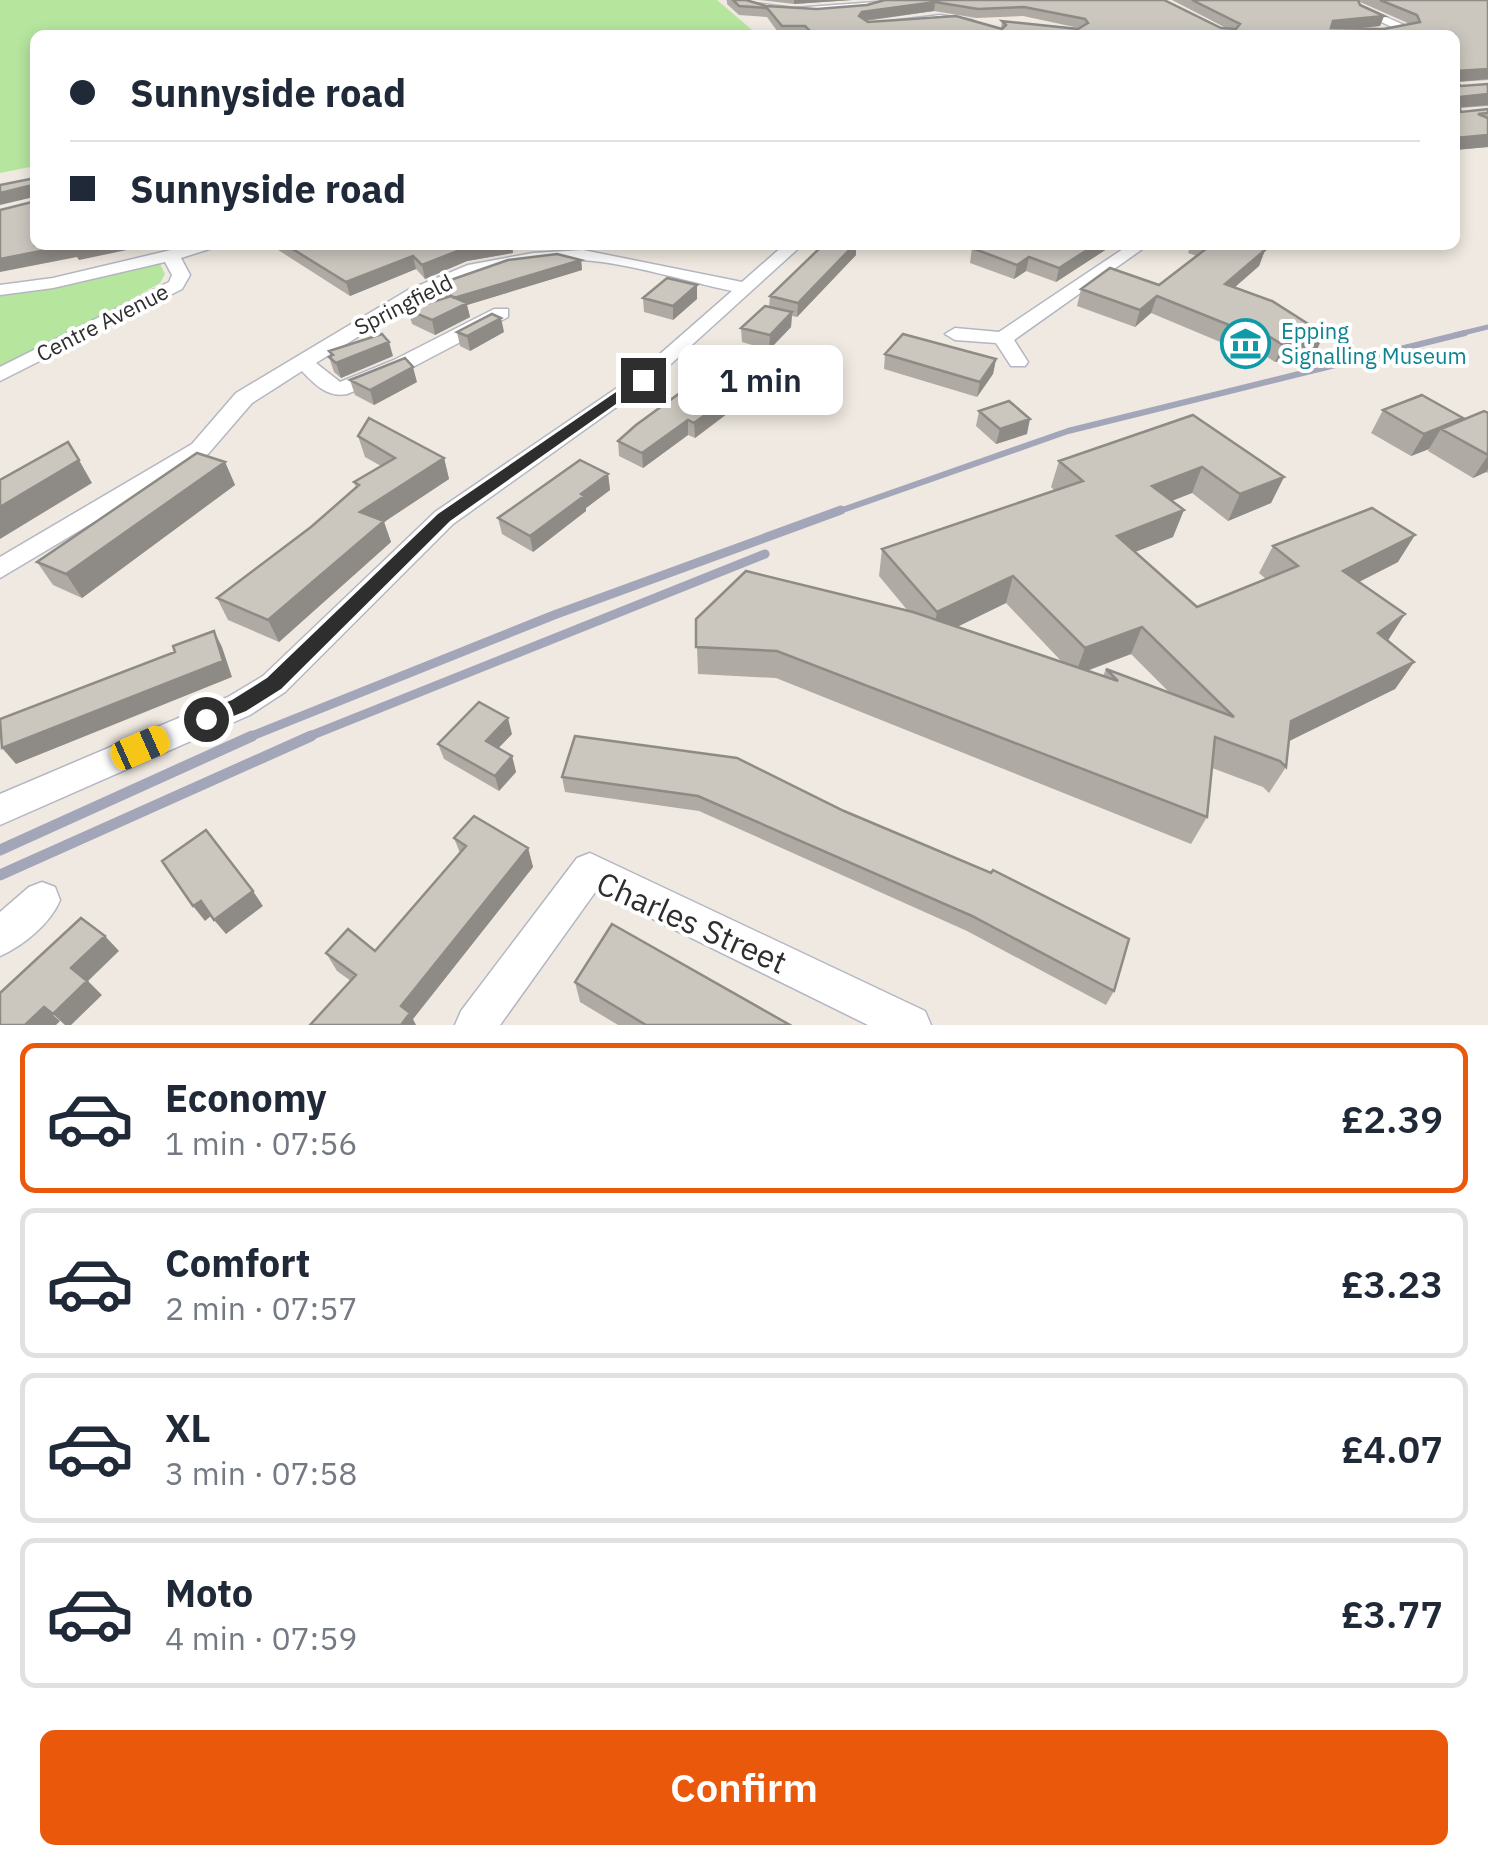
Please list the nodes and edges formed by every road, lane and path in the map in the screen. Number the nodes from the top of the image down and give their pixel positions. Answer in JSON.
{"nodes":[{"id":1,"x":733,"y":0,"type":"edge"},
{"id":2,"x":899,"y":0,"type":"edge"},
{"id":3,"x":1361,"y":9,"type":"edge"},
{"id":4,"x":797,"y":10,"type":"junction"},
{"id":5,"x":1005,"y":23,"type":"edge"},
{"id":6,"x":806,"y":24,"type":"edge"},
{"id":7,"x":979,"y":24,"type":"junction"},
{"id":8,"x":868,"y":25,"type":"edge"},
{"id":9,"x":988,"y":30,"type":"edge"},
{"id":10,"x":1407,"y":30,"type":"edge"},
{"id":11,"x":194,"y":250,"type":"edge"},
{"id":12,"x":788,"y":250,"type":"edge"},
{"id":13,"x":1133,"y":250,"type":"edge"},
{"id":14,"x":171,"y":256,"type":"junction"},
{"id":15,"x":746,"y":288,"type":"junction"},
{"id":16,"x":0,"y":290,"type":"edge"},
{"id":17,"x":501,"y":313,"type":"edge"},
{"id":18,"x":954,"y":334,"type":"dead end"},
{"id":19,"x":1003,"y":338,"type":"junction"},
{"id":20,"x":418,"y":358,"type":"junction"},
{"id":21,"x":303,"y":361,"type":"junction"},
{"id":22,"x":1018,"y":362,"type":"dead end"},
{"id":23,"x":442,"y":370,"type":"dead end"},
{"id":24,"x":0,"y":375,"type":"edge"},
{"id":25,"x":0,"y":569,"type":"edge"},
{"id":26,"x":0,"y":810,"type":"edge"},
{"id":27,"x":42,"y":900,"type":"dead end"},
{"id":28,"x":0,"y":937,"type":"edge"},
{"id":29,"x":474,"y":1025,"type":"edge"},
{"id":30,"x":911,"y":1025,"type":"edge"}],
"edges":[{"from":1,"to":4,"type":"street"},
{"from":2,"to":4,"type":"street"},
{"from":3,"to":10,"type":"street"},
{"from":4,"to":6,"type":"street"},
{"from":5,"to":7,"type":"street"},
{"from":7,"to":8,"type":"street"},
{"from":7,"to":9,"type":"street"},
{"from":11,"to":14,"type":"street"},
{"from":12,"to":15,"type":"street"},
{"from":13,"to":19,"type":"street"},
{"from":14,"to":16,"type":"street"},
{"from":14,"to":24,"type":"street","name":"Centre Avenue"},
{"from":15,"to":21,"type":"street","name":"Springfield"},
{"from":15,"to":26,"type":"street"},
{"from":17,"to":20,"type":"street","name":"Springfield"},
{"from":18,"to":19,"type":"street"},
{"from":19,"to":22,"type":"street"},
{"from":20,"to":21,"type":"street","name":"Springfield"},
{"from":20,"to":23,"type":"street"},
{"from":21,"to":25,"type":"street","name":"Springfield"},
{"from":27,"to":28,"type":"street"},
{"from":29,"to":30,"type":"street","name":"Charles Street"}]}
